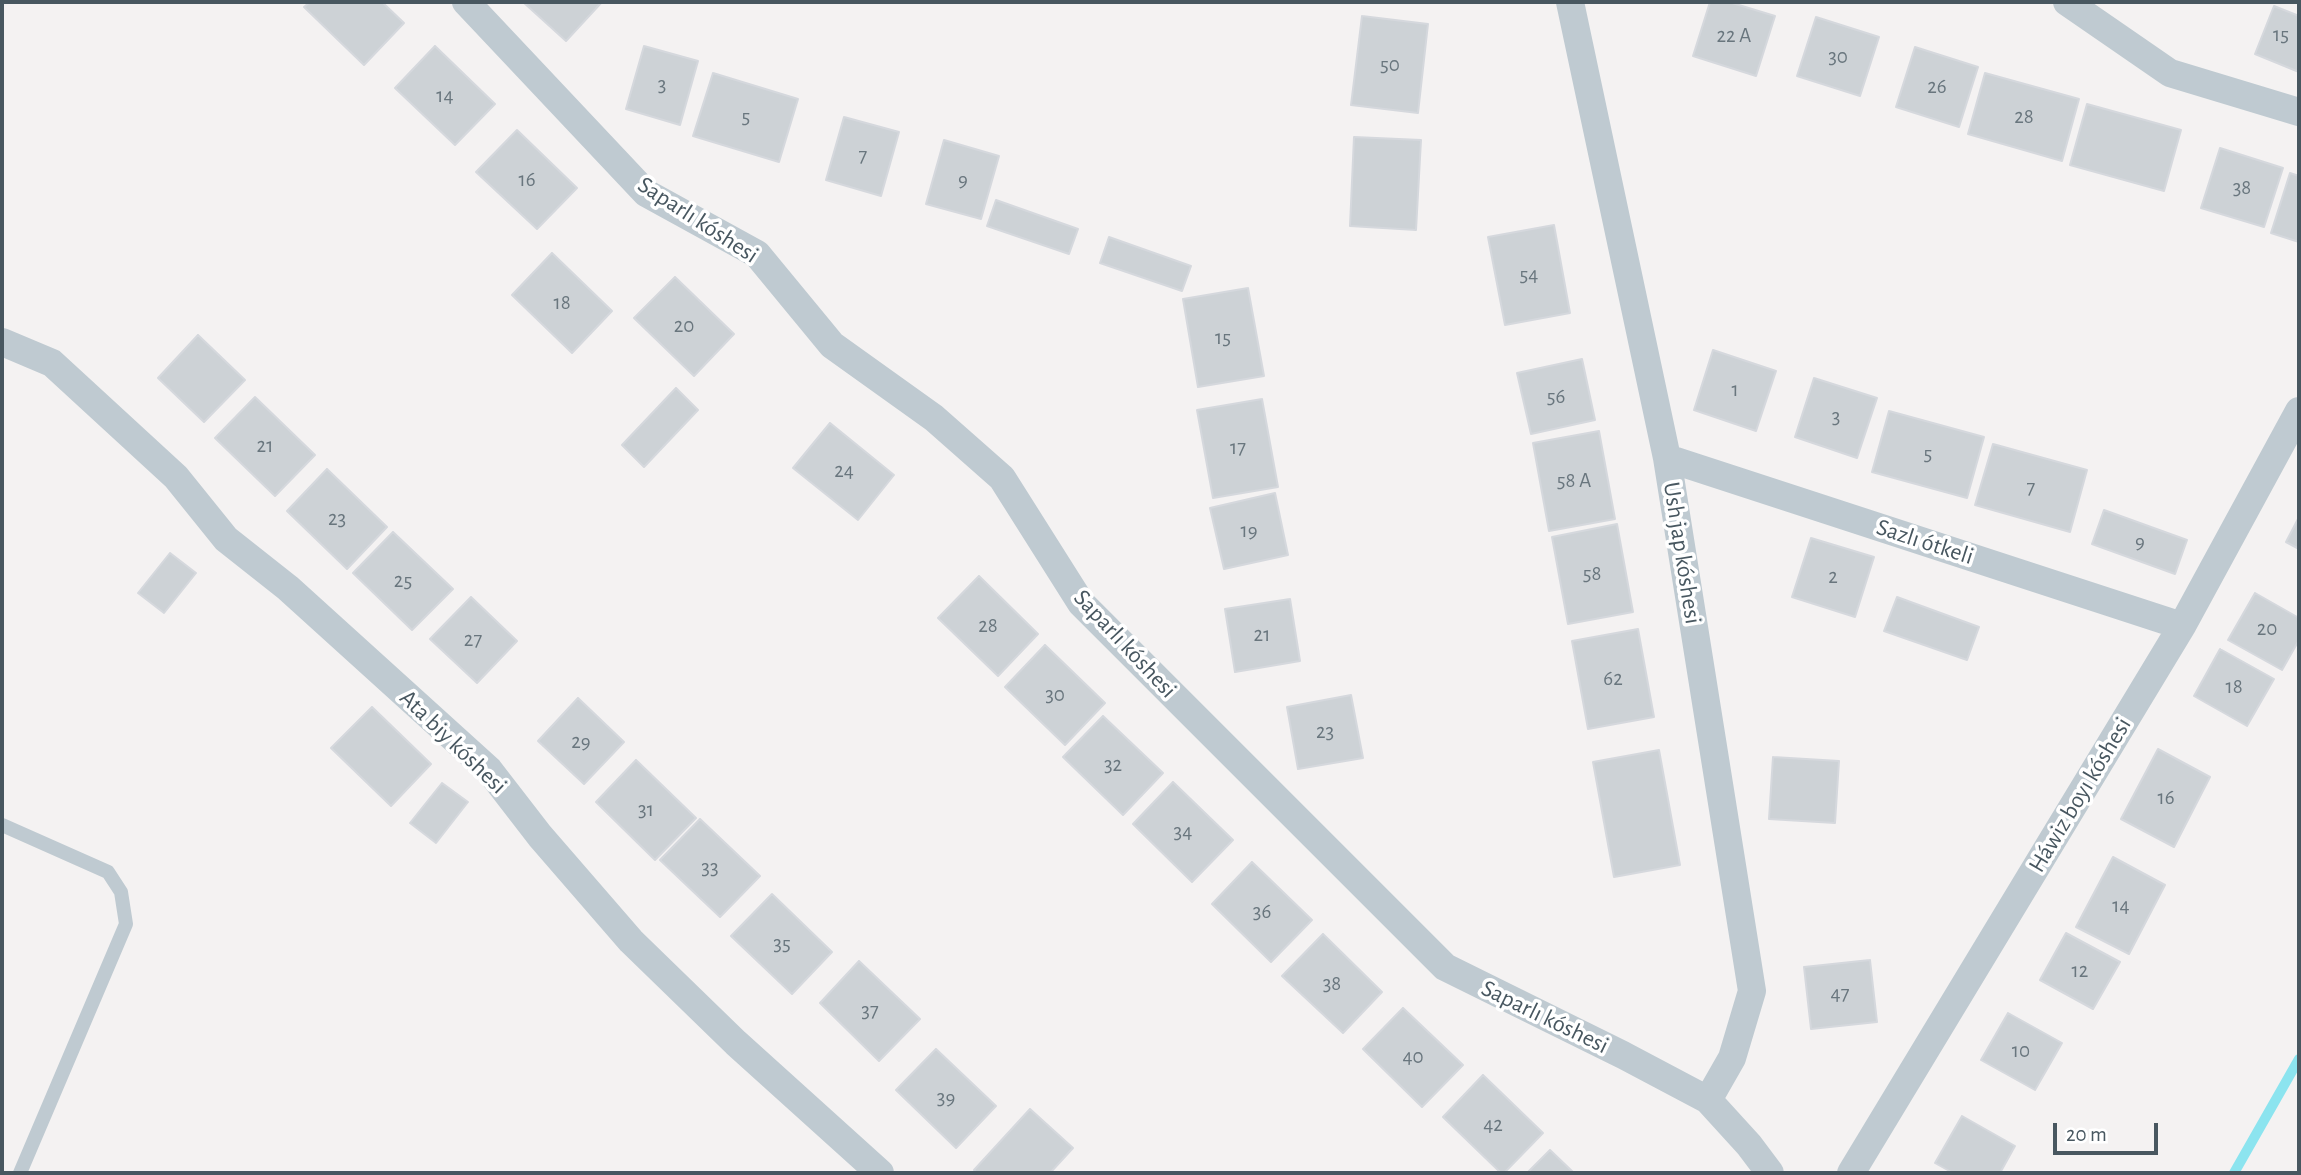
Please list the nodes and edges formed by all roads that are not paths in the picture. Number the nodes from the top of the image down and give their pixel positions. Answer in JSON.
{"nodes":[{"id":1,"x":466,"y":2,"type":"edge"},
{"id":2,"x":1570,"y":2,"type":"edge"},
{"id":3,"x":2067,"y":2,"type":"edge"},
{"id":4,"x":2299,"y":112,"type":"edge"},
{"id":5,"x":2,"y":342,"type":"edge"},
{"id":6,"x":2299,"y":411,"type":"edge"},
{"id":7,"x":1667,"y":458,"type":"junction"},
{"id":8,"x":2182,"y":626,"type":"junction"},
{"id":9,"x":2,"y":825,"type":"edge"},
{"id":10,"x":1708,"y":1100,"type":"junction"},
{"id":11,"x":20,"y":1173,"type":"edge"},
{"id":12,"x":880,"y":1173,"type":"edge"},
{"id":13,"x":1770,"y":1173,"type":"edge"},
{"id":14,"x":1851,"y":1173,"type":"edge"}],
"edges":[{"from":1,"to":10,"type":"street","name":"Saparlı kóshesi"},
{"from":2,"to":7,"type":"street","name":"Ush jap kóshesi"},
{"from":3,"to":4,"type":"street"},
{"from":5,"to":12,"type":"street","name":"Ata biy kóshesi"},
{"from":6,"to":8,"type":"street","name":"Háwiz boyı kóshesi"},
{"from":7,"to":8,"type":"street","name":"Sazlı ótkeli"},
{"from":7,"to":10,"type":"street","name":"Ush jap kóshesi"},
{"from":8,"to":14,"type":"street","name":"Háwiz boyı kóshesi"},
{"from":9,"to":11,"type":"lane"},
{"from":10,"to":13,"type":"street","name":"Saparlı kóshesi"}]}
